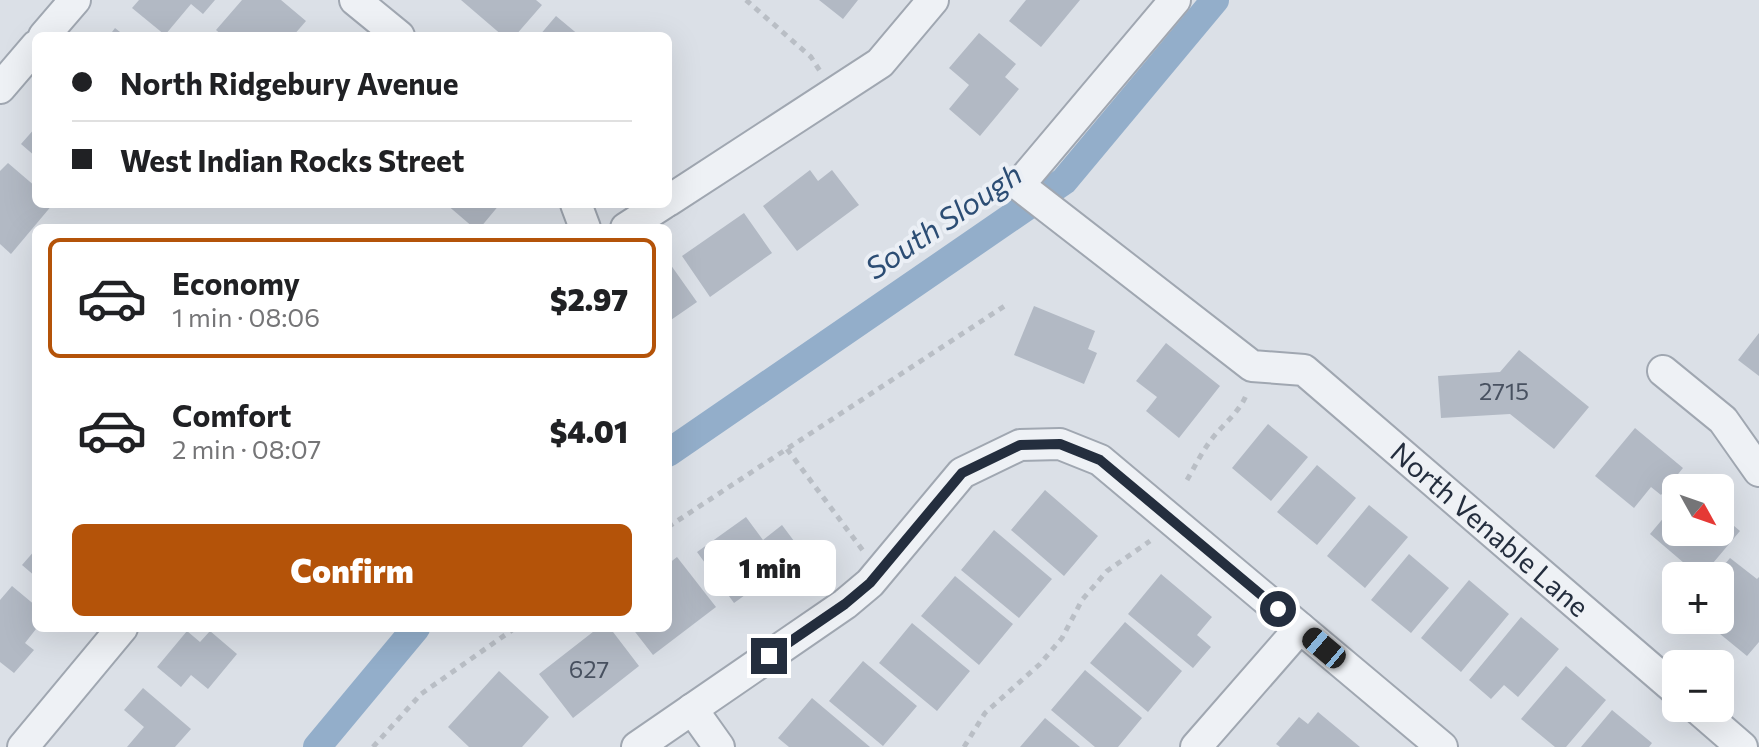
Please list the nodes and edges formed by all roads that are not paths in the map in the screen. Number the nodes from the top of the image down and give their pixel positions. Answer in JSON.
{"nodes":[{"id":1,"x":75,"y":0,"type":"edge"},
{"id":2,"x":355,"y":0,"type":"edge"},
{"id":3,"x":933,"y":0,"type":"edge"},
{"id":4,"x":1175,"y":0,"type":"edge"},
{"id":5,"x":47,"y":32,"type":"edge"},
{"id":6,"x":394,"y":32,"type":"edge"},
{"id":7,"x":32,"y":51,"type":"edge"},
{"id":8,"x":0,"y":88,"type":"edge"},
{"id":9,"x":672,"y":198,"type":"edge"},
{"id":10,"x":657,"y":208,"type":"edge"},
{"id":11,"x":632,"y":224,"type":"edge"},
{"id":12,"x":1663,"y":371,"type":"dead end"},
{"id":13,"x":1759,"y":471,"type":"edge"},
{"id":14,"x":1300,"y":628,"type":"junction"},
{"id":15,"x":119,"y":632,"type":"edge"},
{"id":16,"x":1662,"y":678,"type":"edge"},
{"id":17,"x":692,"y":709,"type":"junction"},
{"id":18,"x":1713,"y":722,"type":"edge"},
{"id":19,"x":23,"y":747,"type":"edge"},
{"id":20,"x":637,"y":747,"type":"edge"},
{"id":21,"x":719,"y":747,"type":"edge"},
{"id":22,"x":1196,"y":747,"type":"edge"},
{"id":23,"x":1442,"y":747,"type":"edge"},
{"id":24,"x":1742,"y":747,"type":"edge"}],
"edges":[{"from":1,"to":5,"type":"street"},
{"from":2,"to":6,"type":"street"},
{"from":3,"to":9,"type":"street"},
{"from":4,"to":16,"type":"street","name":"North Venable Lane"},
{"from":7,"to":8,"type":"street"},
{"from":10,"to":11,"type":"street"},
{"from":12,"to":13,"type":"street"},
{"from":14,"to":17,"type":"street"},
{"from":14,"to":22,"type":"street"},
{"from":14,"to":23,"type":"street"},
{"from":15,"to":19,"type":"street"},
{"from":17,"to":20,"type":"street"},
{"from":17,"to":21,"type":"street"},
{"from":18,"to":24,"type":"street"}]}
